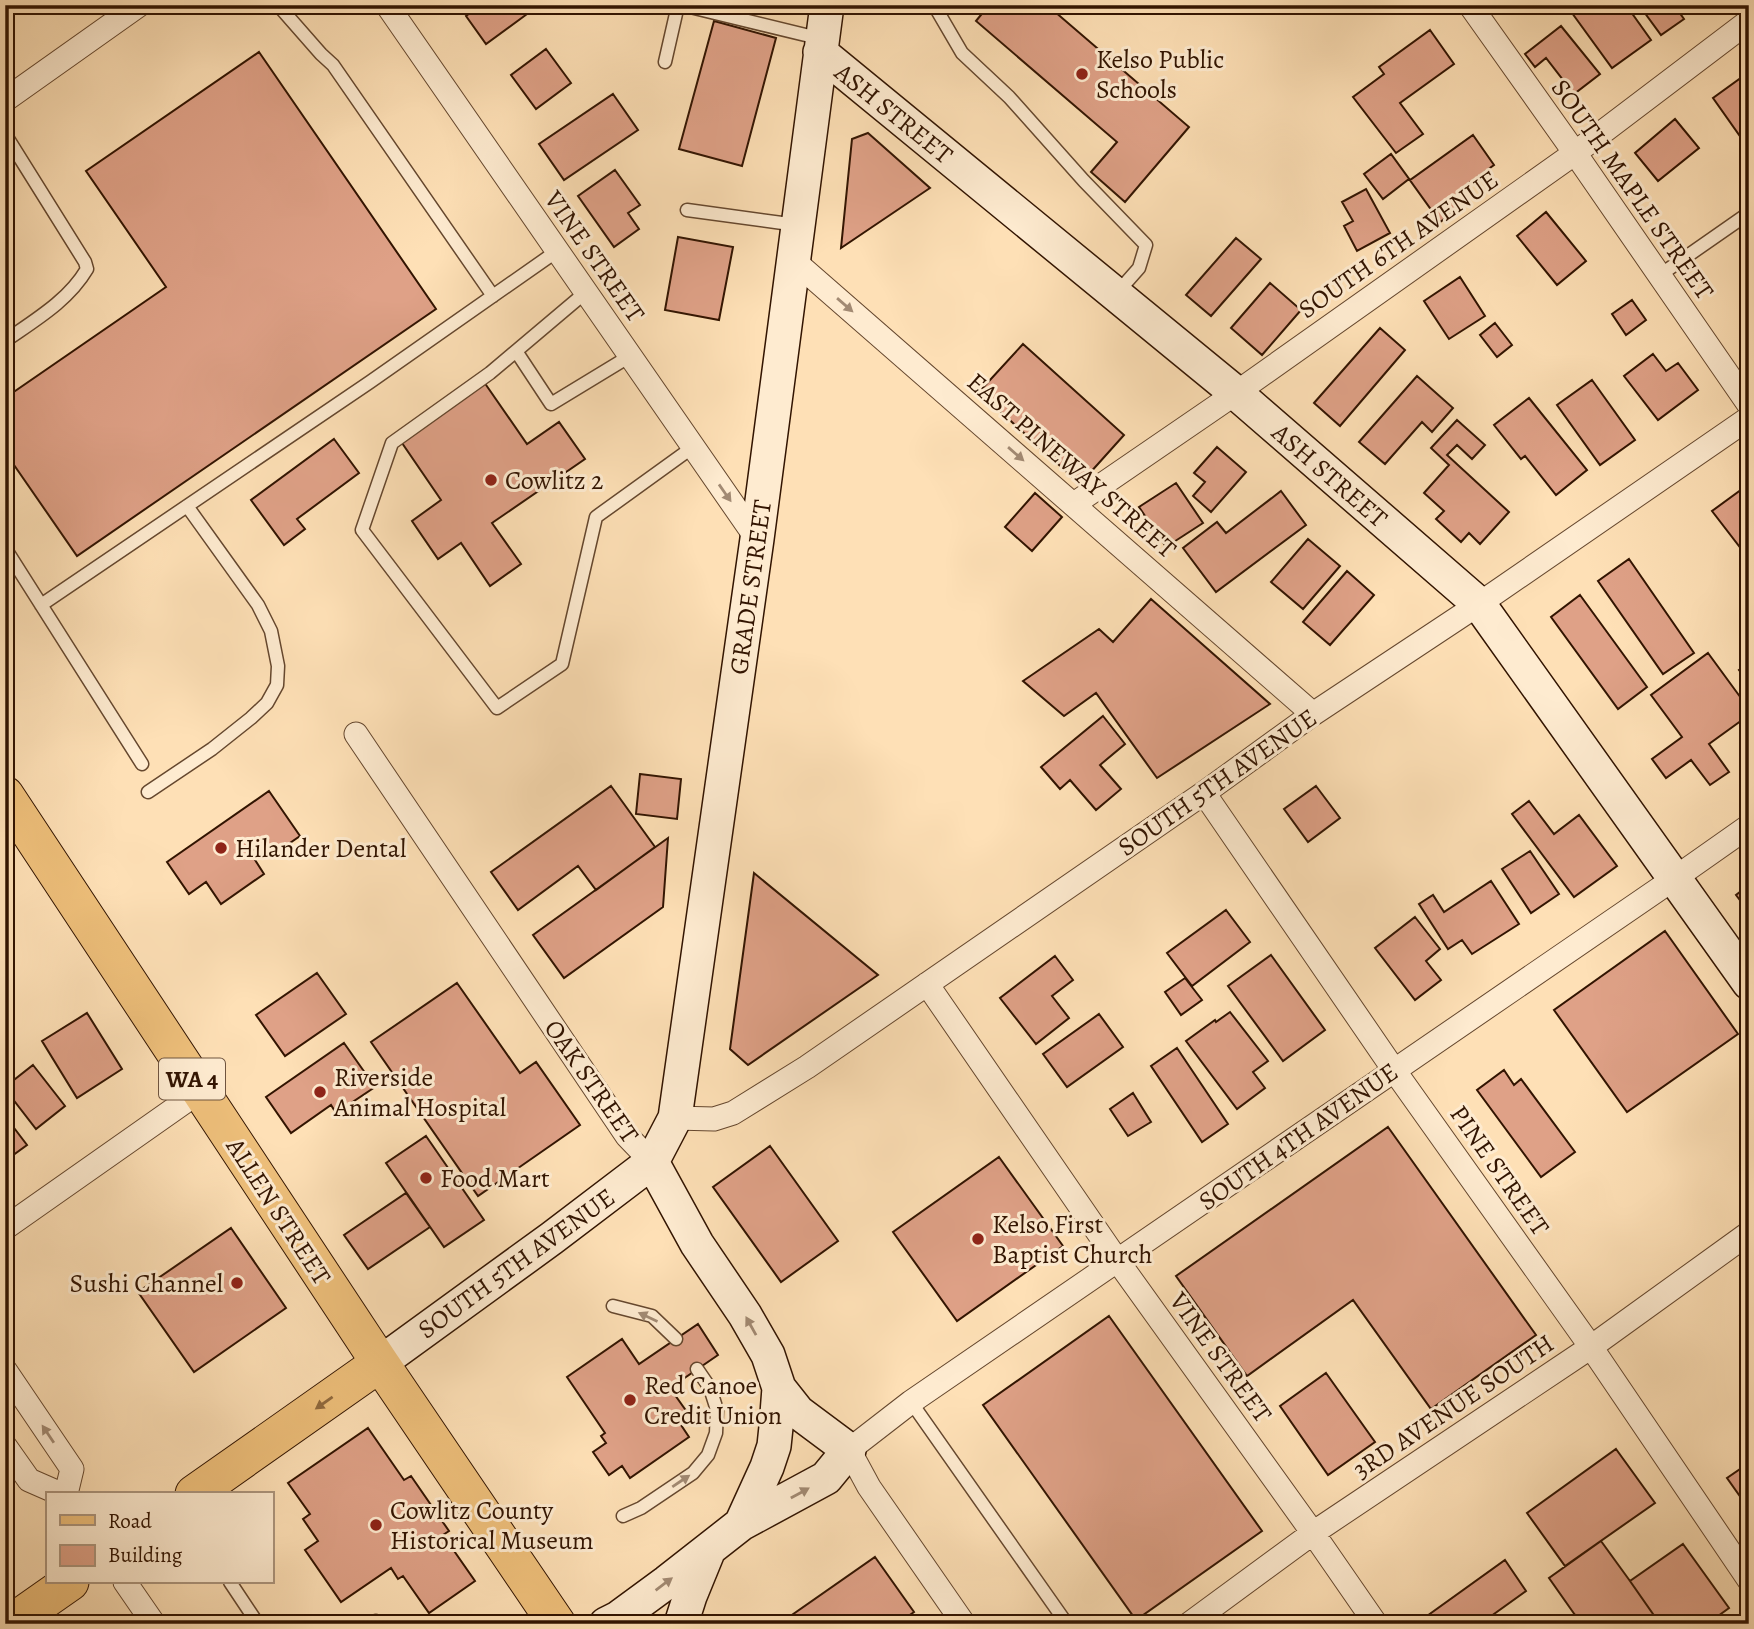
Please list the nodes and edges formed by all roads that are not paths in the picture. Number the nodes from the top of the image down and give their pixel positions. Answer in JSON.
{"nodes":[{"id":1,"x":139,"y":5,"type":"edge"},
{"id":2,"x":278,"y":5,"type":"edge"},
{"id":3,"x":387,"y":5,"type":"edge"},
{"id":4,"x":680,"y":5,"type":"edge"},
{"id":5,"x":827,"y":5,"type":"edge"},
{"id":6,"x":934,"y":5,"type":"edge"},
{"id":7,"x":1470,"y":5,"type":"edge"},
{"id":8,"x":1749,"y":21,"type":"edge"},
{"id":9,"x":821,"y":46,"type":"junction"},
{"id":10,"x":665,"y":62,"type":"dead end"},
{"id":11,"x":5,"y":100,"type":"edge"},
{"id":12,"x":5,"y":134,"type":"edge"},
{"id":13,"x":1575,"y":153,"type":"junction"},
{"id":14,"x":687,"y":210,"type":"dead end"},
{"id":15,"x":1749,"y":213,"type":"edge"},
{"id":16,"x":798,"y":225,"type":"junction"},
{"id":17,"x":557,"y":251,"type":"junction"},
{"id":18,"x":793,"y":260,"type":"junction"},
{"id":19,"x":1660,"y":275,"type":"junction"},
{"id":20,"x":586,"y":292,"type":"junction"},
{"id":21,"x":1116,"y":294,"type":"junction"},
{"id":22,"x":493,"y":296,"type":"junction"},
{"id":23,"x":5,"y":341,"type":"edge"},
{"id":24,"x":516,"y":351,"type":"junction"},
{"id":25,"x":630,"y":356,"type":"junction"},
{"id":26,"x":1236,"y":393,"type":"junction"},
{"id":27,"x":1749,"y":405,"type":"edge"},
{"id":28,"x":1749,"y":418,"type":"edge"},
{"id":29,"x":693,"y":447,"type":"junction"},
{"id":30,"x":1074,"y":504,"type":"junction"},
{"id":31,"x":187,"y":506,"type":"junction"},
{"id":32,"x":757,"y":539,"type":"junction"},
{"id":33,"x":5,"y":548,"type":"edge"},
{"id":34,"x":1479,"y":604,"type":"junction"},
{"id":35,"x":41,"y":605,"type":"junction"},
{"id":36,"x":1312,"y":714,"type":"junction"},
{"id":37,"x":356,"y":734,"type":"dead end"},
{"id":38,"x":142,"y":764,"type":"dead end"},
{"id":39,"x":148,"y":792,"type":"dead end"},
{"id":40,"x":1204,"y":793,"type":"junction"},
{"id":41,"x":5,"y":795,"type":"edge"},
{"id":42,"x":1749,"y":826,"type":"edge"},
{"id":43,"x":1675,"y":878,"type":"junction"},
{"id":44,"x":1749,"y":982,"type":"edge"},
{"id":45,"x":927,"y":984,"type":"junction"},
{"id":46,"x":1394,"y":1070,"type":"junction"},
{"id":47,"x":200,"y":1091,"type":"junction"},
{"id":48,"x":675,"y":1118,"type":"junction"},
{"id":49,"x":652,"y":1162,"type":"junction"},
{"id":50,"x":5,"y":1227,"type":"edge"},
{"id":51,"x":1749,"y":1233,"type":"edge"},
{"id":52,"x":1117,"y":1261,"type":"junction"},
{"id":53,"x":613,"y":1306,"type":"dead end"},
{"id":54,"x":676,"y":1339,"type":"dead end"},
{"id":55,"x":1591,"y":1347,"type":"junction"},
{"id":56,"x":380,"y":1363,"type":"junction"},
{"id":57,"x":697,"y":1369,"type":"dead end"},
{"id":58,"x":5,"y":1370,"type":"edge"},
{"id":59,"x":779,"y":1388,"type":"junction"},
{"id":60,"x":911,"y":1402,"type":"junction"},
{"id":61,"x":5,"y":1446,"type":"edge"},
{"id":62,"x":849,"y":1450,"type":"junction"},
{"id":63,"x":58,"y":1492,"type":"edge"},
{"id":64,"x":64,"y":1492,"type":"edge"},
{"id":65,"x":197,"y":1492,"type":"edge"},
{"id":66,"x":623,"y":1516,"type":"dead end"},
{"id":67,"x":741,"y":1524,"type":"junction"},
{"id":68,"x":1314,"y":1533,"type":"junction"},
{"id":69,"x":709,"y":1549,"type":"junction"},
{"id":70,"x":1749,"y":1580,"type":"edge"},
{"id":71,"x":66,"y":1584,"type":"edge"},
{"id":72,"x":126,"y":1584,"type":"edge"},
{"id":73,"x":231,"y":1584,"type":"edge"},
{"id":74,"x":1202,"y":1620,"type":"edge"},
{"id":75,"x":10,"y":1624,"type":"edge"},
{"id":76,"x":154,"y":1624,"type":"edge"},
{"id":77,"x":258,"y":1624,"type":"edge"},
{"id":78,"x":371,"y":1624,"type":"edge"},
{"id":79,"x":378,"y":1624,"type":"edge"},
{"id":80,"x":557,"y":1624,"type":"edge"},
{"id":81,"x":606,"y":1624,"type":"edge"},
{"id":82,"x":681,"y":1624,"type":"edge"},
{"id":83,"x":964,"y":1624,"type":"edge"},
{"id":84,"x":1067,"y":1624,"type":"edge"},
{"id":85,"x":1376,"y":1624,"type":"edge"}],
"edges":[{"from":1,"to":11,"type":"street"},
{"from":2,"to":22,"type":"lane"},
{"from":3,"to":17,"type":"street","name":"VINE STREET"},
{"from":4,"to":9,"type":"lane"},
{"from":4,"to":10,"type":"lane"},
{"from":5,"to":9,"type":"main road","name":"GRADE STREET"},
{"from":6,"to":21,"type":"lane"},
{"from":7,"to":13,"type":"street","name":"SOUTH MAPLE STREET"},
{"from":8,"to":13,"type":"street","name":"SOUTH 6TH AVENUE"},
{"from":9,"to":16,"type":"main road","name":"GRADE STREET"},
{"from":9,"to":21,"type":"main road","name":"ASH STREET"},
{"from":12,"to":23,"type":"lane"},
{"from":13,"to":19,"type":"street","name":"SOUTH MAPLE STREET"},
{"from":13,"to":26,"type":"street","name":"SOUTH 6TH AVENUE"},
{"from":14,"to":16,"type":"lane"},
{"from":15,"to":19,"type":"lane"},
{"from":16,"to":18,"type":"main road","name":"GRADE STREET"},
{"from":17,"to":20,"type":"street","name":"VINE STREET"},
{"from":17,"to":22,"type":"lane"},
{"from":18,"to":30,"type":"street","name":"EAST PINEWAY STREET","one_way":true},
{"from":18,"to":32,"type":"main road","name":"GRADE STREET"},
{"from":19,"to":27,"type":"street","name":"SOUTH MAPLE STREET"},
{"from":20,"to":24,"type":"lane"},
{"from":20,"to":25,"type":"street","name":"VINE STREET"},
{"from":21,"to":26,"type":"main road","name":"ASH STREET"},
{"from":22,"to":31,"type":"lane"},
{"from":24,"to":25,"type":"lane"},
{"from":24,"to":29,"type":"lane"},
{"from":25,"to":29,"type":"street","name":"VINE STREET"},
{"from":26,"to":30,"type":"street","name":"SOUTH 6TH AVENUE"},
{"from":26,"to":34,"type":"main road","name":"ASH STREET"},
{"from":28,"to":34,"type":"street","name":"SOUTH 5TH AVENUE"},
{"from":29,"to":32,"type":"street","name":"VINE STREET","one_way":true},
{"from":30,"to":36,"type":"street","name":"EAST PINEWAY STREET"},
{"from":31,"to":35,"type":"lane"},
{"from":31,"to":39,"type":"lane"},
{"from":32,"to":48,"type":"main road","name":"GRADE STREET"},
{"from":33,"to":35,"type":"lane"},
{"from":34,"to":36,"type":"street","name":"SOUTH 5TH AVENUE"},
{"from":34,"to":43,"type":"main road","name":"ASH STREET"},
{"from":35,"to":38,"type":"lane"},
{"from":36,"to":40,"type":"street","name":"SOUTH 5TH AVENUE"},
{"from":37,"to":49,"type":"street","name":"OAK STREET"},
{"from":40,"to":45,"type":"street","name":"SOUTH 5TH AVENUE"},
{"from":40,"to":46,"type":"street","name":"PINE STREET"},
{"from":41,"to":47,"type":"main road","name":"ALLEN STREET","number":"WA 4"},
{"from":42,"to":43,"type":"street","name":"SOUTH 4TH AVENUE"},
{"from":43,"to":44,"type":"main road","name":"ASH STREET"},
{"from":43,"to":46,"type":"street","name":"SOUTH 4TH AVENUE"},
{"from":45,"to":48,"type":"street","name":"SOUTH 5TH AVENUE"},
{"from":45,"to":52,"type":"street","name":"VINE STREET"},
{"from":46,"to":52,"type":"street","name":"SOUTH 4TH AVENUE"},
{"from":46,"to":55,"type":"street","name":"PINE STREET"},
{"from":47,"to":50,"type":"street"},
{"from":47,"to":56,"type":"main road","name":"ALLEN STREET","number":"WA 4"},
{"from":48,"to":49,"type":"main road","name":"GRADE STREET"},
{"from":49,"to":56,"type":"main road","name":"SOUTH 5TH AVENUE"},
{"from":59,"to":49,"type":"main road","name":"OAK STREET","one_way":true},
{"from":51,"to":55,"type":"street","name":"3RD AVENUE SOUTH"},
{"from":52,"to":60,"type":"street","name":"SOUTH 4TH AVENUE"},
{"from":52,"to":68,"type":"street","name":"VINE STREET"},
{"from":54,"to":53,"type":"lane","one_way":true},
{"from":55,"to":68,"type":"street","name":"3RD AVENUE SOUTH"},
{"from":55,"to":70,"type":"street","name":"PINE STREET"},
{"from":56,"to":65,"type":"main road","one_way":true},
{"from":56,"to":80,"type":"main road","name":"ALLEN STREET","number":"WA 4"},
{"from":66,"to":57,"type":"lane","one_way":true},
{"from":64,"to":58,"type":"street","one_way":true},
{"from":59,"to":62,"type":"main road"},
{"from":59,"to":67,"type":"main road","name":"OAK STREET"},
{"from":60,"to":62,"type":"street","name":"SOUTH 4TH AVENUE"},
{"from":60,"to":84,"type":"lane"},
{"from":61,"to":63,"type":"street"},
{"from":67,"to":62,"type":"main road","one_way":true},
{"from":62,"to":83,"type":"street"},
{"from":67,"to":69,"type":"main road"},
{"from":68,"to":74,"type":"street","name":"3RD AVENUE SOUTH"},
{"from":68,"to":85,"type":"street","name":"VINE STREET"},
{"from":81,"to":69,"type":"main road","one_way":true},
{"from":69,"to":82,"type":"main road"},
{"from":71,"to":75,"type":"main road"},
{"from":72,"to":76,"type":"street"},
{"from":73,"to":77,"type":"lane"},
{"from":78,"to":79,"type":"lane"}]}
